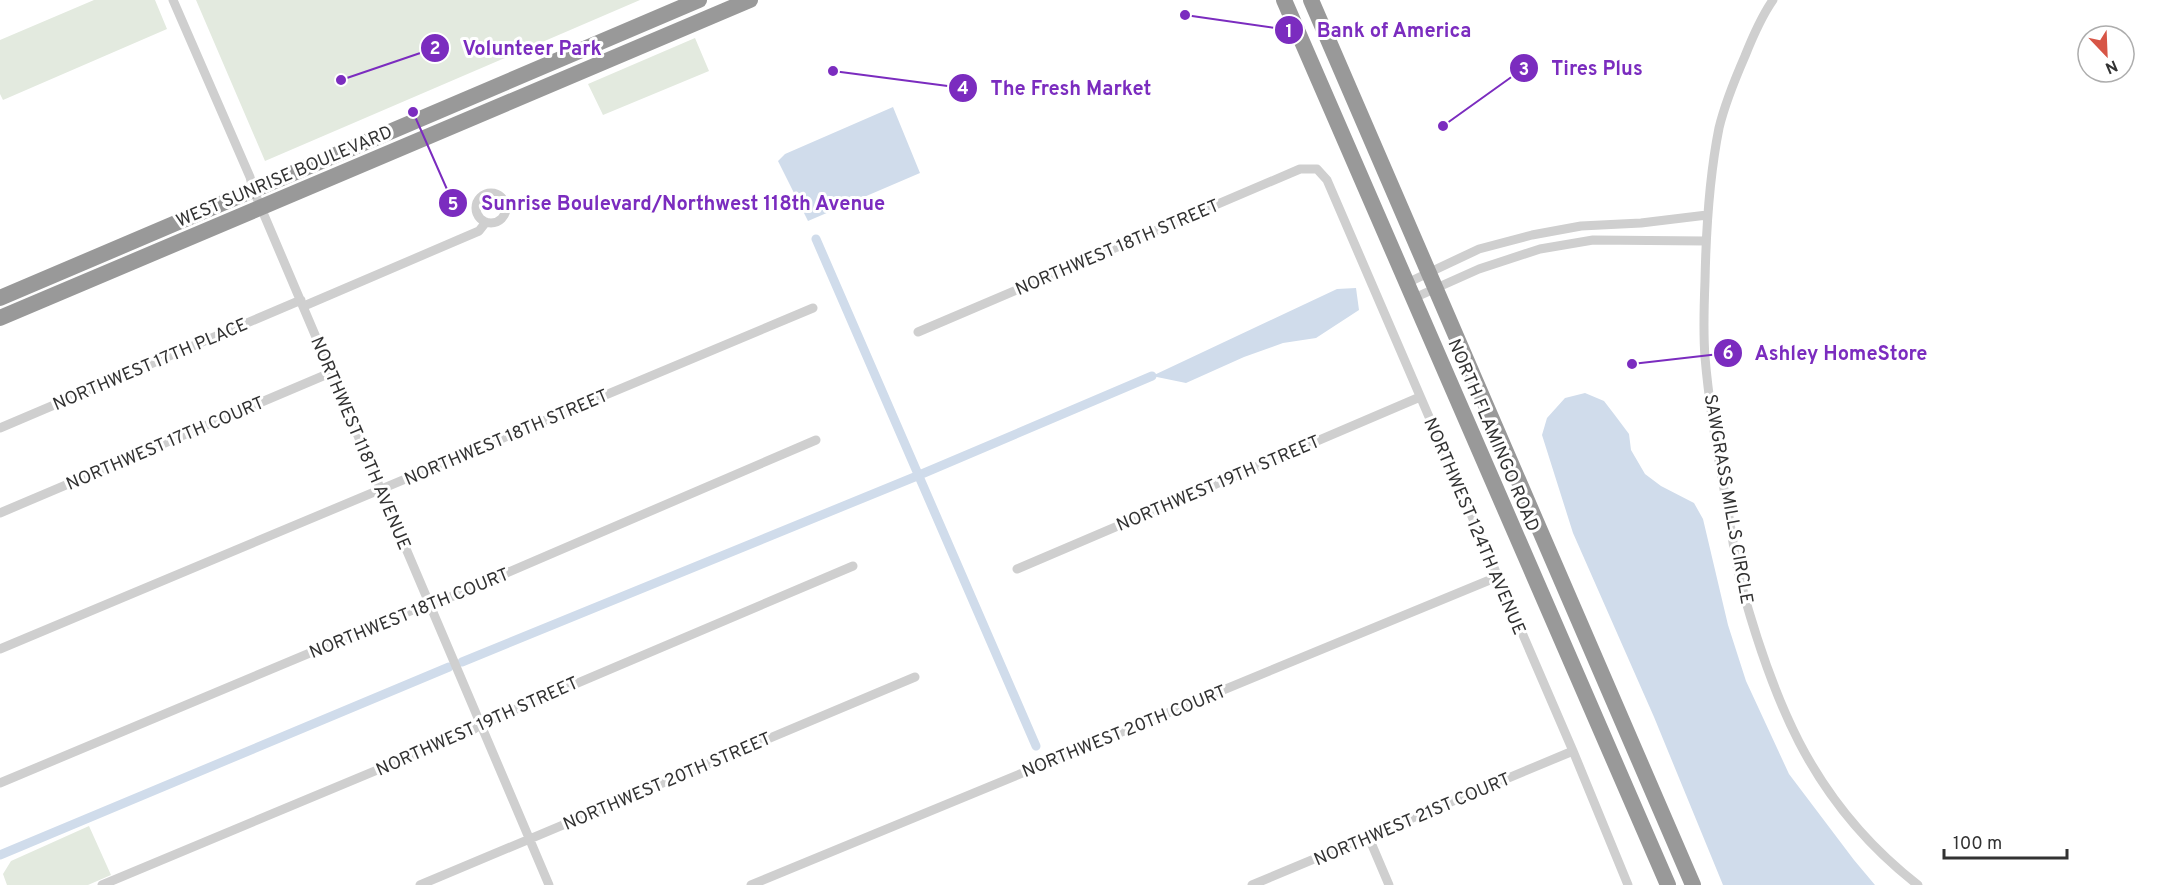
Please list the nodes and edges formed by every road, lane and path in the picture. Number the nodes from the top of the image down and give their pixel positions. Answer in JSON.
{"nodes":[{"id":1,"x":173,"y":0,"type":"edge"},
{"id":2,"x":699,"y":0,"type":"edge"},
{"id":3,"x":750,"y":0,"type":"edge"},
{"id":4,"x":1284,"y":0,"type":"edge"},
{"id":5,"x":1311,"y":0,"type":"edge"},
{"id":6,"x":1773,"y":0,"type":"edge"},
{"id":7,"x":1317,"y":169,"type":"joint"},
{"id":8,"x":254,"y":189,"type":"junction"},
{"id":9,"x":261,"y":208,"type":"junction"},
{"id":10,"x":1707,"y":215,"type":"junction"},
{"id":11,"x":486,"y":222,"type":"dead end"},
{"id":12,"x":1705,"y":241,"type":"junction"},
{"id":13,"x":1428,"y":272,"type":"junction"},
{"id":14,"x":1435,"y":288,"type":"junction"},
{"id":15,"x":1410,"y":290,"type":"junction"},
{"id":16,"x":0,"y":298,"type":"edge"},
{"id":17,"x":302,"y":303,"type":"junction"},
{"id":18,"x":813,"y":308,"type":"dead end"},
{"id":19,"x":0,"y":318,"type":"edge"},
{"id":20,"x":918,"y":332,"type":"dead end"},
{"id":21,"x":330,"y":373,"type":"junction"},
{"id":22,"x":1420,"y":397,"type":"junction"},
{"id":23,"x":0,"y":428,"type":"edge"},
{"id":24,"x":816,"y":440,"type":"dead end"},
{"id":25,"x":381,"y":490,"type":"junction"},
{"id":26,"x":0,"y":513,"type":"edge"},
{"id":27,"x":853,"y":566,"type":"dead end"},
{"id":28,"x":1017,"y":569,"type":"dead end"},
{"id":29,"x":1497,"y":578,"type":"junction"},
{"id":30,"x":430,"y":604,"type":"junction"},
{"id":31,"x":0,"y":649,"type":"edge"},
{"id":32,"x":915,"y":677,"type":"dead end"},
{"id":33,"x":481,"y":723,"type":"junction"},
{"id":34,"x":1573,"y":751,"type":"junction"},
{"id":35,"x":0,"y":783,"type":"edge"},
{"id":36,"x":1369,"y":838,"type":"junction"},
{"id":37,"x":529,"y":840,"type":"junction"},
{"id":38,"x":102,"y":885,"type":"edge"},
{"id":39,"x":420,"y":885,"type":"edge"},
{"id":40,"x":549,"y":885,"type":"edge"},
{"id":41,"x":751,"y":885,"type":"edge"},
{"id":42,"x":1252,"y":885,"type":"edge"},
{"id":43,"x":1389,"y":885,"type":"edge"},
{"id":44,"x":1628,"y":885,"type":"edge"},
{"id":45,"x":1668,"y":885,"type":"edge"},
{"id":46,"x":1693,"y":885,"type":"edge"},
{"id":47,"x":1918,"y":885,"type":"edge"}],
"edges":[{"from":1,"to":8,"type":"street","name":"NORTHWEST 118TH AVENUE"},
{"from":2,"to":8,"type":"highway","name":"WEST SUNRISE BOULEVARD"},
{"from":3,"to":9,"type":"highway","name":"WEST SUNRISE BOULEVARD"},
{"from":4,"to":15,"type":"highway","name":"NORTH FLAMINGO ROAD"},
{"from":5,"to":13,"type":"highway","name":"NORTH FLAMINGO ROAD"},
{"from":6,"to":10,"type":"street","name":"SAWGRASS MILLS CIRCLE"},
{"from":7,"to":20,"type":"street","name":"NORTHWEST 18TH STREET"},
{"from":7,"to":22,"type":"street","name":"NORTHWEST 124TH AVENUE"},
{"from":8,"to":9,"type":"street","name":"NORTHWEST 118TH AVENUE"},
{"from":8,"to":16,"type":"highway","name":"WEST SUNRISE BOULEVARD"},
{"from":9,"to":17,"type":"street","name":"NORTHWEST 118TH AVENUE"},
{"from":9,"to":19,"type":"highway","name":"WEST SUNRISE BOULEVARD"},
{"from":10,"to":12,"type":"street","name":"SAWGRASS MILLS CIRCLE"},
{"from":10,"to":13,"type":"street"},
{"from":11,"to":17,"type":"street","name":"NORTHWEST 17TH PLACE"},
{"from":12,"to":14,"type":"street"},
{"from":12,"to":47,"type":"street","name":"SAWGRASS MILLS CIRCLE"},
{"from":13,"to":14,"type":"highway","name":"NORTH FLAMINGO ROAD"},
{"from":13,"to":15,"type":"street"},
{"from":14,"to":15,"type":"street"},
{"from":14,"to":46,"type":"highway","name":"NORTH FLAMINGO ROAD"},
{"from":15,"to":45,"type":"highway","name":"NORTH FLAMINGO ROAD"},
{"from":17,"to":21,"type":"street","name":"NORTHWEST 118TH AVENUE"},
{"from":17,"to":23,"type":"street","name":"NORTHWEST 17TH PLACE"},
{"from":18,"to":25,"type":"street","name":"NORTHWEST 18TH STREET"},
{"from":21,"to":25,"type":"street","name":"NORTHWEST 118TH AVENUE"},
{"from":21,"to":26,"type":"street","name":"NORTHWEST 17TH COURT"},
{"from":22,"to":28,"type":"street","name":"NORTHWEST 19TH STREET"},
{"from":22,"to":29,"type":"street","name":"NORTHWEST 124TH AVENUE"},
{"from":24,"to":30,"type":"street","name":"NORTHWEST 18TH COURT"},
{"from":25,"to":30,"type":"street","name":"NORTHWEST 118TH AVENUE"},
{"from":25,"to":31,"type":"street","name":"NORTHWEST 18TH STREET"},
{"from":27,"to":33,"type":"street","name":"NORTHWEST 19TH STREET"},
{"from":29,"to":34,"type":"street","name":"NORTHWEST 124TH AVENUE"},
{"from":29,"to":41,"type":"street","name":"NORTHWEST 20TH COURT"},
{"from":30,"to":33,"type":"street","name":"NORTHWEST 118TH AVENUE"},
{"from":30,"to":35,"type":"street","name":"NORTHWEST 18TH COURT"},
{"from":32,"to":37,"type":"street","name":"NORTHWEST 20TH STREET"},
{"from":33,"to":37,"type":"street","name":"NORTHWEST 118TH AVENUE"},
{"from":33,"to":38,"type":"street","name":"NORTHWEST 19TH STREET"},
{"from":34,"to":36,"type":"street","name":"NORTHWEST 21ST COURT"},
{"from":34,"to":44,"type":"street","name":"NORTHWEST 124TH AVENUE"},
{"from":36,"to":42,"type":"street","name":"NORTHWEST 21ST COURT"},
{"from":36,"to":43,"type":"street"},
{"from":37,"to":39,"type":"street","name":"NORTHWEST 20TH STREET"},
{"from":37,"to":40,"type":"street","name":"NORTHWEST 118TH AVENUE"}]}
